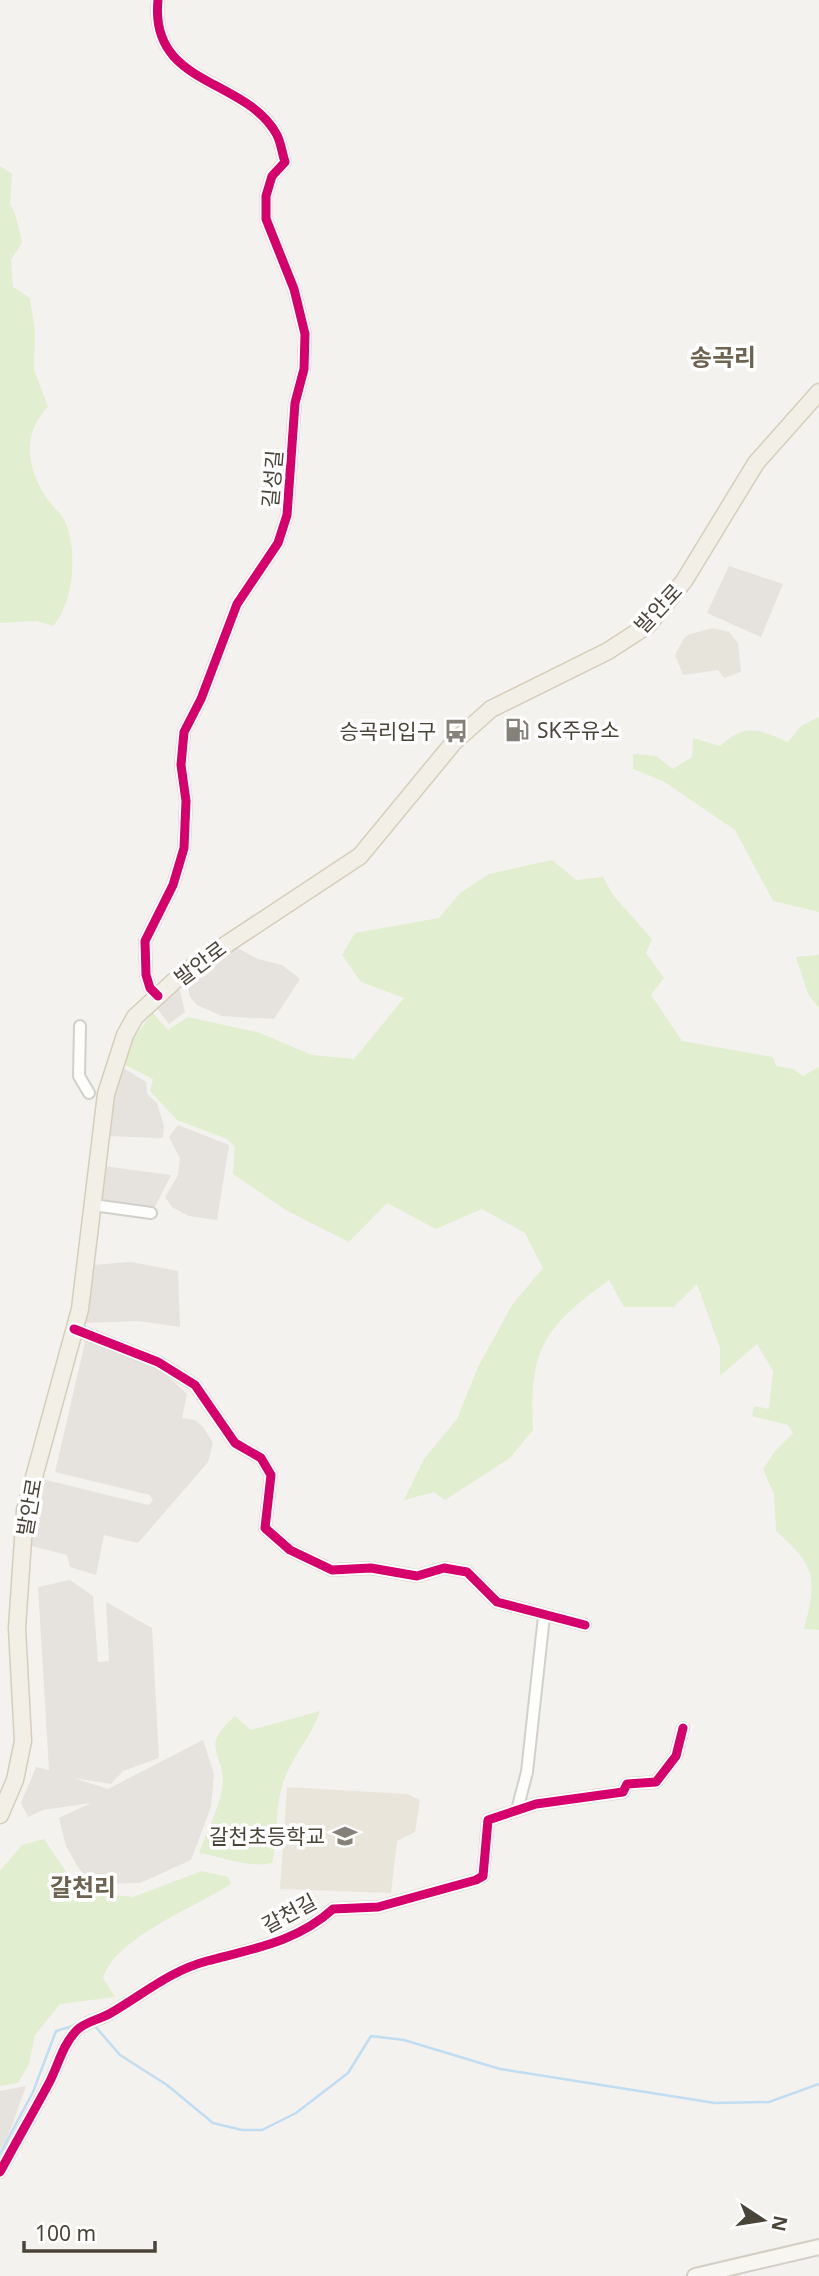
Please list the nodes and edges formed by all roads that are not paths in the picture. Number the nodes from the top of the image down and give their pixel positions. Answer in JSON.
{"nodes":[{"id":1,"x":158,"y":0,"type":"edge"},
{"id":2,"x":819,"y":391,"type":"edge"},
{"id":3,"x":159,"y":996,"type":"junction"},
{"id":4,"x":80,"y":1026,"type":"dead end"},
{"id":5,"x":89,"y":1093,"type":"dead end"},
{"id":6,"x":93,"y":1205,"type":"junction"},
{"id":7,"x":151,"y":1213,"type":"dead end"},
{"id":8,"x":74,"y":1329,"type":"junction"},
{"id":9,"x":544,"y":1616,"type":"junction"},
{"id":10,"x":585,"y":1625,"type":"dead end"},
{"id":11,"x":683,"y":1728,"type":"dead end"},
{"id":12,"x":517,"y":1810,"type":"junction"},
{"id":13,"x":0,"y":1815,"type":"edge"},
{"id":14,"x":0,"y":2172,"type":"edge"},
{"id":15,"x":819,"y":2247,"type":"edge"},
{"id":16,"x":695,"y":2276,"type":"edge"}],
"edges":[{"from":1,"to":3,"type":"street","name":"길성길"},
{"from":2,"to":3,"type":"main road","name":"발안로"},
{"from":3,"to":6,"type":"main road","name":"발안로"},
{"from":4,"to":5,"type":"street"},
{"from":6,"to":7,"type":"street"},
{"from":6,"to":8,"type":"main road","name":"발안로"},
{"from":8,"to":9,"type":"street"},
{"from":8,"to":13,"type":"main road","name":"발안로"},
{"from":9,"to":10,"type":"street"},
{"from":9,"to":12,"type":"street"},
{"from":11,"to":12,"type":"street","name":"갈천길"},
{"from":12,"to":14,"type":"street","name":"갈천길"},
{"from":15,"to":16,"type":"main road"}]}
